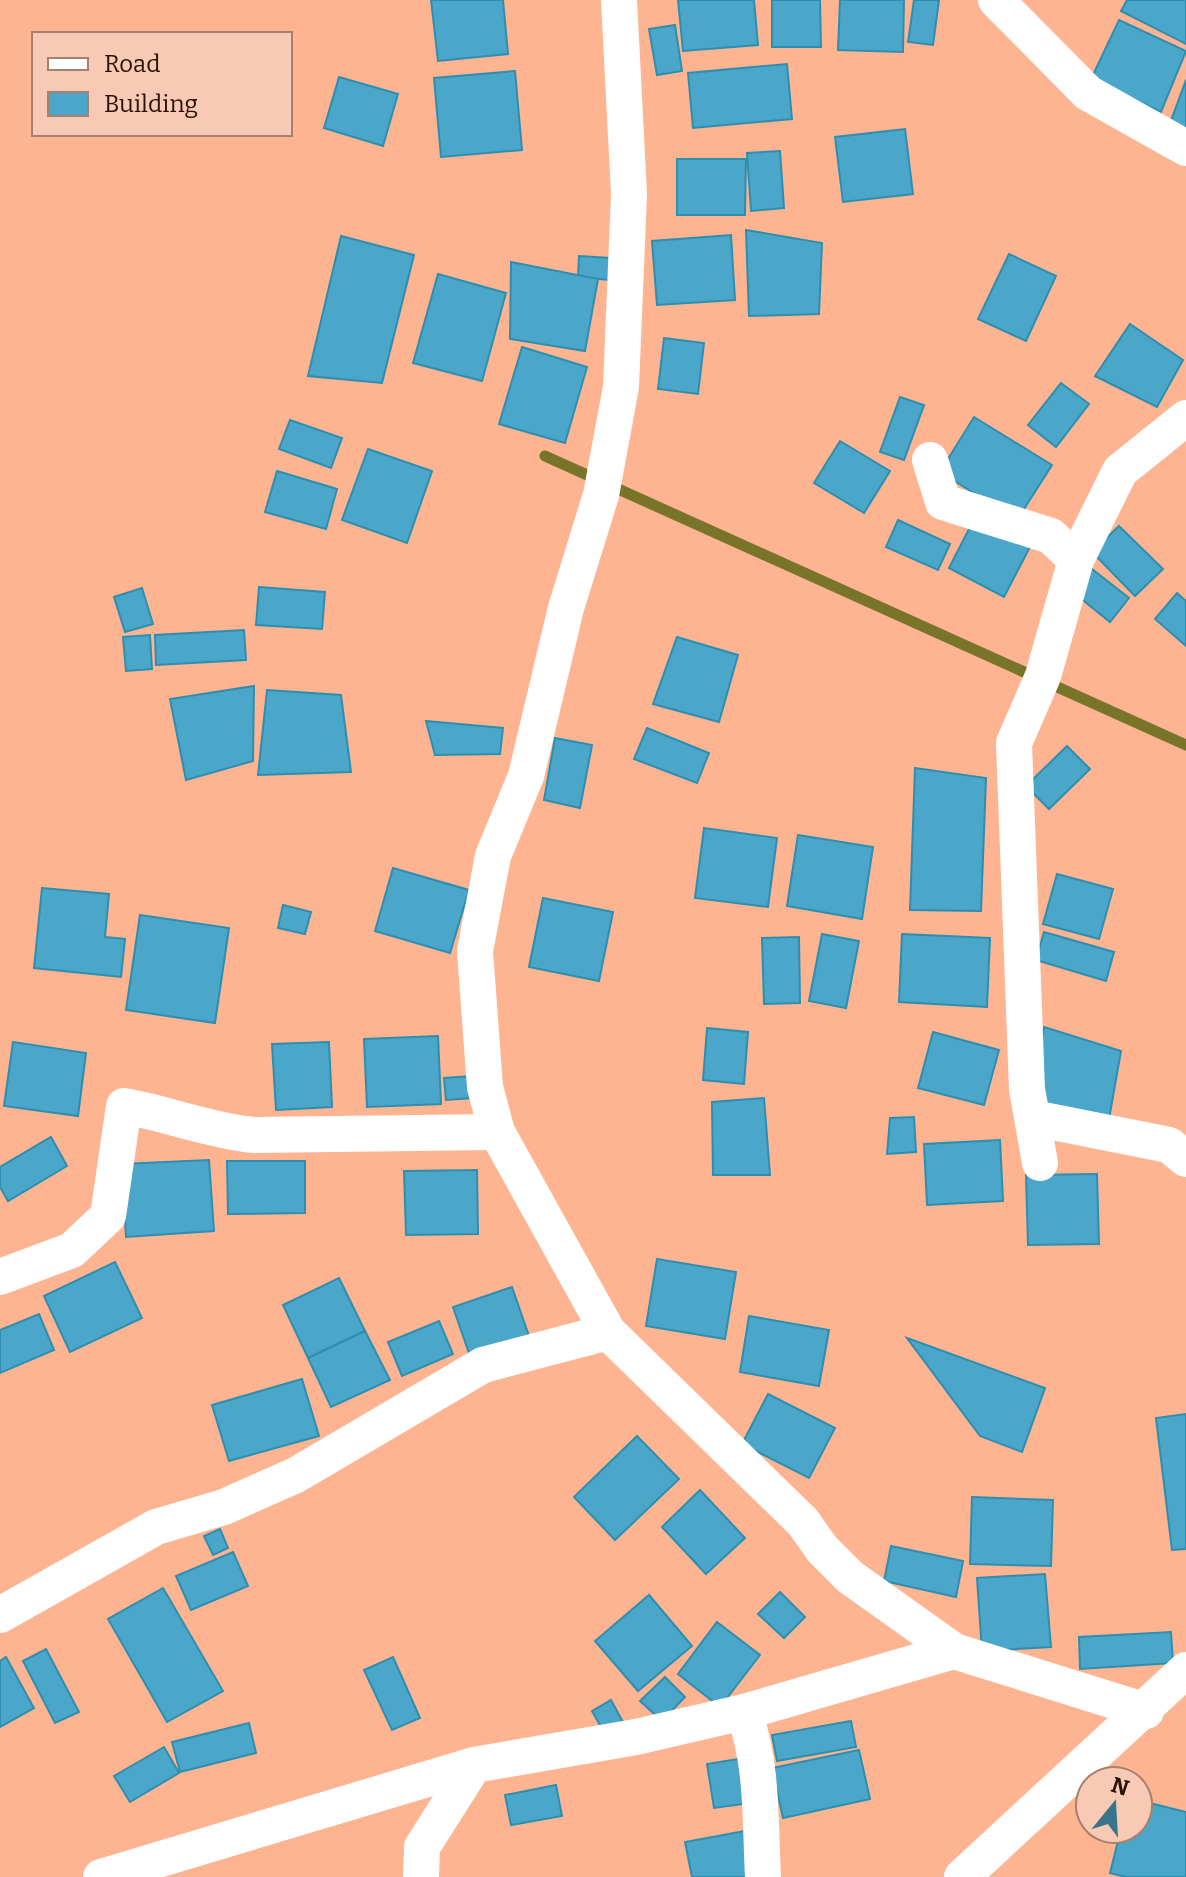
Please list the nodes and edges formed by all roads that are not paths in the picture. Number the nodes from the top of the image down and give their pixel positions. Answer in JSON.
{"nodes":[{"id":1,"x":619,"y":0,"type":"edge"},
{"id":2,"x":996,"y":0,"type":"edge"},
{"id":3,"x":1186,"y":148,"type":"edge"},
{"id":4,"x":1186,"y":418,"type":"edge"},
{"id":5,"x":930,"y":460,"type":"dead end"},
{"id":6,"x":1076,"y":560,"type":"junction"},
{"id":7,"x":1033,"y":1118,"type":"junction"},
{"id":8,"x":497,"y":1132,"type":"junction"},
{"id":9,"x":1186,"y":1159,"type":"edge"},
{"id":10,"x":1040,"y":1163,"type":"dead end"},
{"id":11,"x":0,"y":1277,"type":"edge"},
{"id":12,"x":608,"y":1332,"type":"junction"},
{"id":13,"x":0,"y":1615,"type":"edge"},
{"id":14,"x":954,"y":1651,"type":"junction"},
{"id":15,"x":1186,"y":1670,"type":"edge"},
{"id":16,"x":1146,"y":1711,"type":"junction"},
{"id":17,"x":744,"y":1712,"type":"junction"},
{"id":18,"x":474,"y":1765,"type":"junction"},
{"id":19,"x":118,"y":1874,"type":"edge"},
{"id":20,"x":421,"y":1877,"type":"edge"},
{"id":21,"x":763,"y":1877,"type":"edge"},
{"id":22,"x":962,"y":1877,"type":"edge"}],
"edges":[{"from":1,"to":8,"type":"street"},
{"from":2,"to":3,"type":"street"},
{"from":4,"to":6,"type":"street"},
{"from":5,"to":6,"type":"street"},
{"from":6,"to":7,"type":"street"},
{"from":7,"to":9,"type":"street"},
{"from":7,"to":10,"type":"street"},
{"from":8,"to":11,"type":"street"},
{"from":8,"to":12,"type":"street"},
{"from":12,"to":13,"type":"street"},
{"from":12,"to":14,"type":"street"},
{"from":14,"to":16,"type":"street"},
{"from":14,"to":17,"type":"street"},
{"from":15,"to":16,"type":"street"},
{"from":16,"to":22,"type":"street"},
{"from":17,"to":18,"type":"street"},
{"from":17,"to":21,"type":"street"},
{"from":18,"to":19,"type":"street"},
{"from":18,"to":20,"type":"street"}]}
